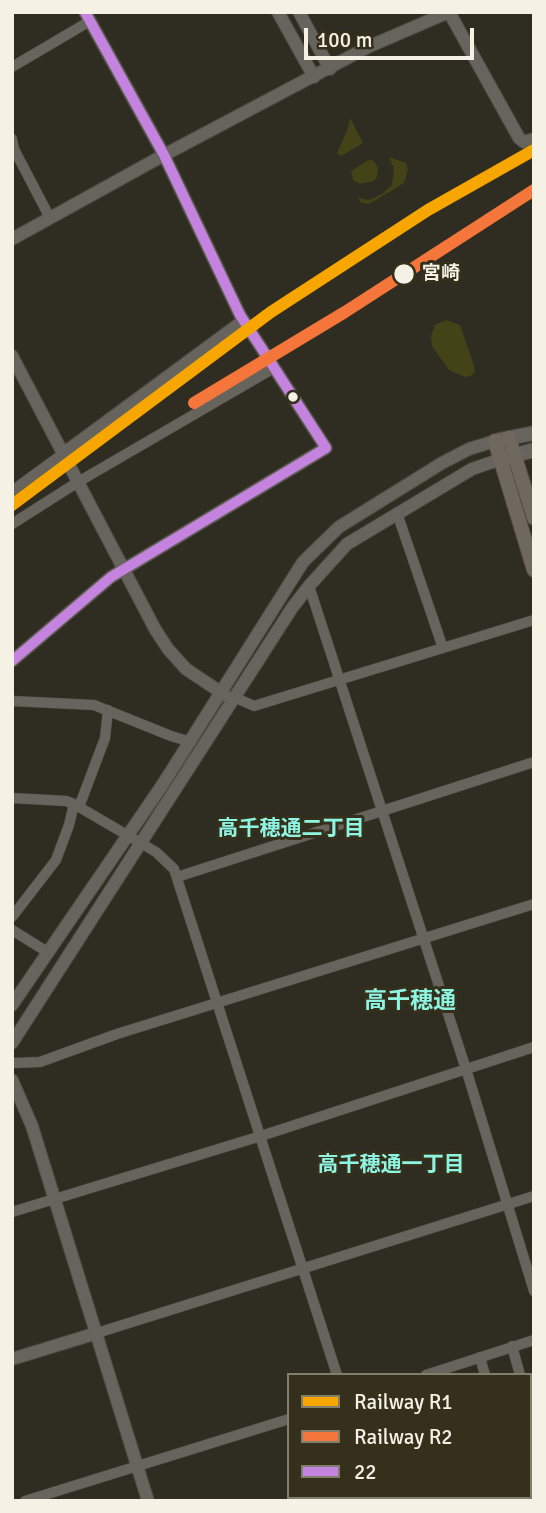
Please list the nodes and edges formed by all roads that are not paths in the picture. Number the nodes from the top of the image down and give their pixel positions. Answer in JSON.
{"nodes":[{"id":1,"x":278,"y":12,"type":"edge"},
{"id":2,"x":299,"y":12,"type":"edge"},
{"id":3,"x":88,"y":17,"type":"edge"},
{"id":4,"x":12,"y":67,"type":"edge"},
{"id":5,"x":330,"y":69,"type":"junction"},
{"id":6,"x":314,"y":77,"type":"junction"},
{"id":7,"x":12,"y":139,"type":"edge"},
{"id":8,"x":534,"y":139,"type":"edge"},
{"id":9,"x":163,"y":155,"type":"junction"},
{"id":10,"x":50,"y":218,"type":"junction"},
{"id":11,"x":12,"y":239,"type":"edge"},
{"id":12,"x":243,"y":320,"type":"junction"},
{"id":13,"x":12,"y":356,"type":"edge"},
{"id":14,"x":275,"y":368,"type":"junction"},
{"id":15,"x":534,"y":433,"type":"edge"},
{"id":16,"x":502,"y":439,"type":"junction"},
{"id":17,"x":534,"y":450,"type":"edge"},
{"id":18,"x":64,"y":453,"type":"junction"},
{"id":19,"x":508,"y":457,"type":"junction"},
{"id":20,"x":78,"y":482,"type":"junction"},
{"id":21,"x":12,"y":491,"type":"edge"},
{"id":22,"x":397,"y":513,"type":"junction"},
{"id":23,"x":534,"y":518,"type":"edge"},
{"id":24,"x":12,"y":524,"type":"edge"},
{"id":25,"x":123,"y":569,"type":"junction"},
{"id":26,"x":534,"y":570,"type":"edge"},
{"id":27,"x":309,"y":586,"type":"junction"},
{"id":28,"x":534,"y":620,"type":"edge"},
{"id":29,"x":443,"y":648,"type":"junction"},
{"id":30,"x":12,"y":661,"type":"edge"},
{"id":31,"x":340,"y":679,"type":"junction"},
{"id":32,"x":219,"y":693,"type":"junction"},
{"id":33,"x":236,"y":698,"type":"junction"},
{"id":34,"x":12,"y":701,"type":"edge"},
{"id":35,"x":108,"y":710,"type":"junction"},
{"id":36,"x":191,"y":742,"type":"junction"},
{"id":37,"x":534,"y":762,"type":"edge"},
{"id":38,"x":12,"y":798,"type":"edge"},
{"id":39,"x":77,"y":806,"type":"junction"},
{"id":40,"x":382,"y":810,"type":"junction"},
{"id":41,"x":128,"y":836,"type":"junction"},
{"id":42,"x":140,"y":843,"type":"junction"},
{"id":43,"x":177,"y":877,"type":"junction"},
{"id":44,"x":534,"y":904,"type":"edge"},
{"id":45,"x":12,"y":917,"type":"edge"},
{"id":46,"x":12,"y":930,"type":"edge"},
{"id":47,"x":422,"y":939,"type":"junction"},
{"id":48,"x":49,"y":953,"type":"junction"},
{"id":49,"x":218,"y":1004,"type":"junction"},
{"id":50,"x":12,"y":1005,"type":"edge"},
{"id":51,"x":12,"y":1043,"type":"edge"},
{"id":52,"x":534,"y":1047,"type":"edge"},
{"id":53,"x":12,"y":1063,"type":"edge"},
{"id":54,"x":466,"y":1069,"type":"junction"},
{"id":55,"x":12,"y":1080,"type":"edge"},
{"id":56,"x":261,"y":1136,"type":"junction"},
{"id":57,"x":534,"y":1196,"type":"edge"},
{"id":58,"x":54,"y":1198,"type":"junction"},
{"id":59,"x":507,"y":1205,"type":"junction"},
{"id":60,"x":12,"y":1212,"type":"edge"},
{"id":61,"x":303,"y":1268,"type":"junction"},
{"id":62,"x":534,"y":1291,"type":"edge"},
{"id":63,"x":97,"y":1333,"type":"junction"},
{"id":64,"x":534,"y":1339,"type":"edge"},
{"id":65,"x":512,"y":1346,"type":"junction"},
{"id":66,"x":480,"y":1357,"type":"junction"},
{"id":67,"x":12,"y":1359,"type":"edge"},
{"id":68,"x":336,"y":1373,"type":"edge"},
{"id":69,"x":432,"y":1373,"type":"edge"},
{"id":70,"x":484,"y":1373,"type":"edge"},
{"id":71,"x":519,"y":1373,"type":"edge"},
{"id":72,"x":287,"y":1420,"type":"edge"},
{"id":73,"x":137,"y":1466,"type":"junction"},
{"id":74,"x":25,"y":1501,"type":"edge"},
{"id":75,"x":148,"y":1501,"type":"edge"}],
"edges":[{"from":1,"to":6,"type":"street"},
{"from":2,"to":5,"type":"street"},
{"from":3,"to":4,"type":"street"},
{"from":3,"to":9,"type":"street"},
{"from":5,"to":6,"type":"street"},
{"from":5,"to":8,"type":"street"},
{"from":6,"to":9,"type":"street"},
{"from":7,"to":10,"type":"street"},
{"from":9,"to":10,"type":"street"},
{"from":9,"to":12,"type":"street"},
{"from":10,"to":11,"type":"street"},
{"from":12,"to":14,"type":"street"},
{"from":12,"to":18,"type":"street"},
{"from":13,"to":18,"type":"street"},
{"from":14,"to":20,"type":"street"},
{"from":14,"to":25,"type":"street"},
{"from":15,"to":16,"type":"main road"},
{"from":16,"to":19,"type":"main road"},
{"from":16,"to":32,"type":"street"},
{"from":17,"to":19,"type":"main road"},
{"from":18,"to":20,"type":"street"},
{"from":18,"to":21,"type":"street"},
{"from":19,"to":22,"type":"street"},
{"from":19,"to":23,"type":"main road"},
{"from":19,"to":26,"type":"main road"},
{"from":20,"to":24,"type":"street"},
{"from":20,"to":25,"type":"street"},
{"from":22,"to":27,"type":"street"},
{"from":22,"to":29,"type":"street"},
{"from":25,"to":30,"type":"street"},
{"from":25,"to":32,"type":"street"},
{"from":27,"to":31,"type":"street"},
{"from":27,"to":33,"type":"street"},
{"from":28,"to":29,"type":"street"},
{"from":29,"to":31,"type":"street"},
{"from":31,"to":33,"type":"street"},
{"from":31,"to":40,"type":"street"},
{"from":32,"to":33,"type":"street"},
{"from":32,"to":36,"type":"street"},
{"from":33,"to":42,"type":"street"},
{"from":34,"to":35,"type":"street"},
{"from":35,"to":36,"type":"street"},
{"from":35,"to":39,"type":"street"},
{"from":36,"to":41,"type":"street"},
{"from":37,"to":40,"type":"street"},
{"from":38,"to":39,"type":"street"},
{"from":39,"to":41,"type":"street"},
{"from":39,"to":45,"type":"street"},
{"from":40,"to":43,"type":"street"},
{"from":40,"to":47,"type":"street"},
{"from":41,"to":42,"type":"street"},
{"from":41,"to":48,"type":"street"},
{"from":42,"to":43,"type":"street"},
{"from":42,"to":51,"type":"street"},
{"from":43,"to":49,"type":"street"},
{"from":44,"to":47,"type":"street"},
{"from":46,"to":48,"type":"street"},
{"from":47,"to":49,"type":"street"},
{"from":47,"to":54,"type":"street"},
{"from":48,"to":50,"type":"street"},
{"from":49,"to":53,"type":"street"},
{"from":49,"to":56,"type":"street"},
{"from":52,"to":54,"type":"street"},
{"from":54,"to":56,"type":"street"},
{"from":54,"to":59,"type":"street"},
{"from":55,"to":58,"type":"street"},
{"from":56,"to":58,"type":"street"},
{"from":56,"to":61,"type":"street"},
{"from":57,"to":59,"type":"street"},
{"from":58,"to":60,"type":"street"},
{"from":58,"to":63,"type":"street"},
{"from":59,"to":61,"type":"street"},
{"from":59,"to":62,"type":"street"},
{"from":61,"to":63,"type":"street"},
{"from":61,"to":68,"type":"street"},
{"from":63,"to":67,"type":"street"},
{"from":63,"to":73,"type":"street"},
{"from":64,"to":65,"type":"street"},
{"from":65,"to":66,"type":"street"},
{"from":65,"to":71,"type":"street"},
{"from":66,"to":69,"type":"street"},
{"from":66,"to":70,"type":"street"},
{"from":72,"to":73,"type":"street"},
{"from":73,"to":74,"type":"street"},
{"from":73,"to":75,"type":"street"}]}
